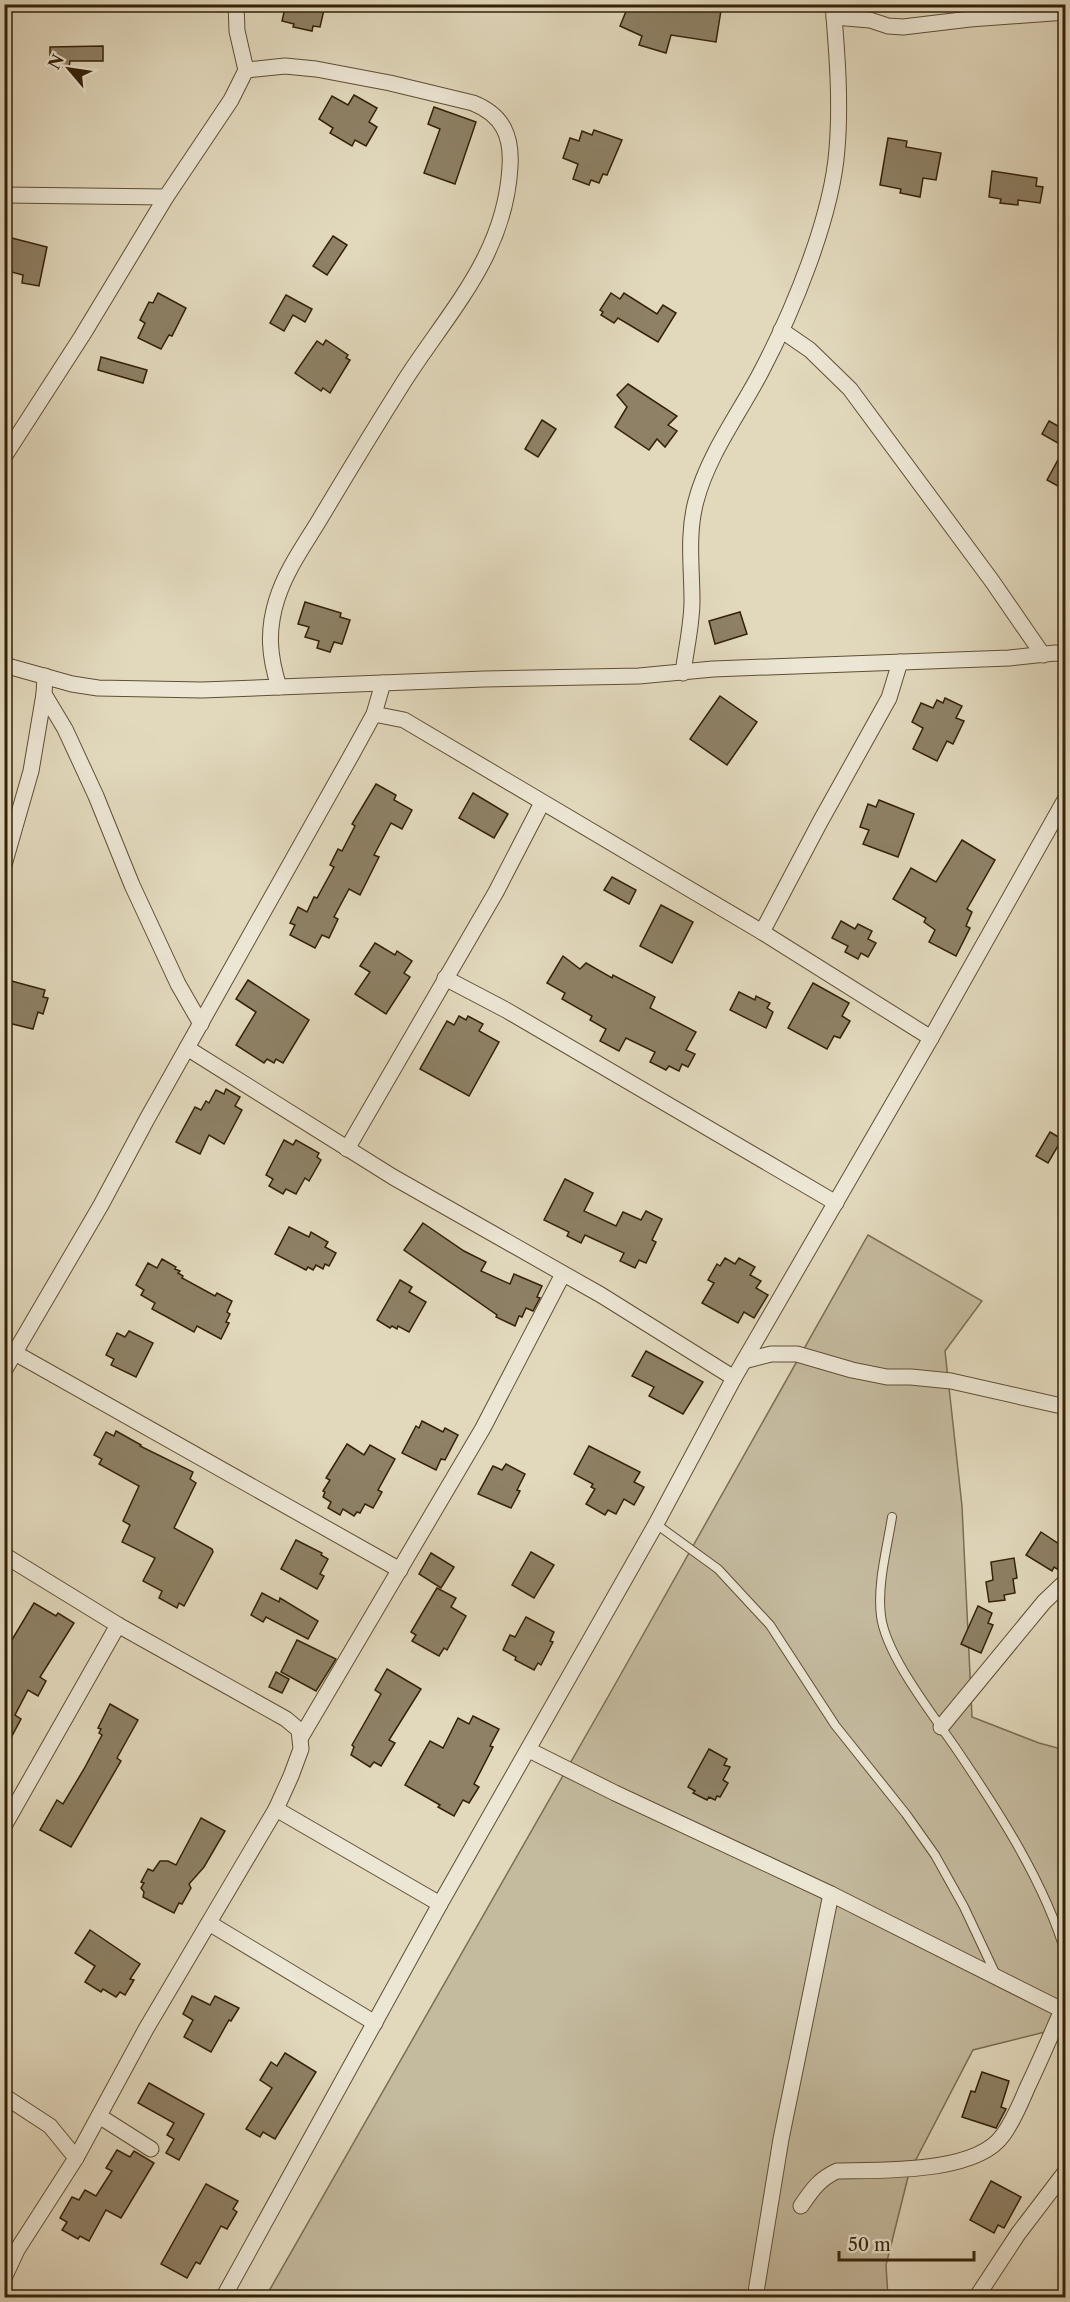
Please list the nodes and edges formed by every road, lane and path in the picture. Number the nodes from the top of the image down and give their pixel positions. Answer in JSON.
{"nodes":[{"id":1,"x":236,"y":4,"type":"edge"},
{"id":2,"x":833,"y":11,"type":"edge"},
{"id":3,"x":1065,"y":12,"type":"edge"},
{"id":4,"x":246,"y":69,"type":"junction"},
{"id":5,"x":4,"y":195,"type":"edge"},
{"id":6,"x":166,"y":197,"type":"junction"},
{"id":7,"x":781,"y":330,"type":"junction"},
{"id":8,"x":4,"y":457,"type":"edge"},
{"id":9,"x":1065,"y":654,"type":"edge"},
{"id":10,"x":1043,"y":655,"type":"junction"},
{"id":11,"x":900,"y":662,"type":"junction"},
{"id":12,"x":4,"y":665,"type":"edge"},
{"id":13,"x":683,"y":673,"type":"junction"},
{"id":14,"x":45,"y":676,"type":"junction"},
{"id":15,"x":383,"y":683,"type":"junction"},
{"id":16,"x":279,"y":687,"type":"junction"},
{"id":17,"x":44,"y":694,"type":"junction"},
{"id":18,"x":374,"y":714,"type":"junction"},
{"id":19,"x":1065,"y":798,"type":"edge"},
{"id":20,"x":542,"y":803,"type":"junction"},
{"id":21,"x":4,"y":865,"type":"edge"},
{"id":22,"x":762,"y":932,"type":"junction"},
{"id":23,"x":445,"y":978,"type":"junction"},
{"id":24,"x":201,"y":1024,"type":"junction"},
{"id":25,"x":931,"y":1038,"type":"junction"},
{"id":26,"x":187,"y":1048,"type":"junction"},
{"id":27,"x":348,"y":1149,"type":"junction"},
{"id":28,"x":836,"y":1203,"type":"junction"},
{"id":29,"x":563,"y":1274,"type":"junction"},
{"id":30,"x":15,"y":1353,"type":"junction"},
{"id":31,"x":744,"y":1361,"type":"junction"},
{"id":32,"x":4,"y":1371,"type":"edge"},
{"id":33,"x":734,"y":1378,"type":"junction"},
{"id":34,"x":1065,"y":1407,"type":"edge"},
{"id":35,"x":892,"y":1517,"type":"dead end"},
{"id":36,"x":656,"y":1524,"type":"junction"},
{"id":37,"x":4,"y":1555,"type":"edge"},
{"id":38,"x":400,"y":1570,"type":"junction"},
{"id":39,"x":1065,"y":1581,"type":"edge"},
{"id":40,"x":118,"y":1625,"type":"junction"},
{"id":41,"x":941,"y":1727,"type":"junction"},
{"id":42,"x":301,"y":1737,"type":"junction"},
{"id":43,"x":529,"y":1750,"type":"junction"},
{"id":44,"x":276,"y":1809,"type":"junction"},
{"id":45,"x":4,"y":1826,"type":"edge"},
{"id":46,"x":831,"y":1894,"type":"junction"},
{"id":47,"x":440,"y":1904,"type":"junction"},
{"id":48,"x":209,"y":1923,"type":"junction"},
{"id":49,"x":1065,"y":1955,"type":"edge"},
{"id":50,"x":997,"y":1979,"type":"junction"},
{"id":51,"x":1065,"y":1992,"type":"edge"},
{"id":52,"x":1064,"y":2011,"type":"edge"},
{"id":53,"x":375,"y":2023,"type":"junction"},
{"id":54,"x":4,"y":2096,"type":"edge"},
{"id":55,"x":99,"y":2116,"type":"junction"},
{"id":56,"x":151,"y":2149,"type":"dead end"},
{"id":57,"x":76,"y":2158,"type":"junction"},
{"id":58,"x":1065,"y":2170,"type":"edge"},
{"id":59,"x":801,"y":2205,"type":"dead end"},
{"id":60,"x":4,"y":2278,"type":"edge"},
{"id":61,"x":223,"y":2298,"type":"edge"},
{"id":62,"x":755,"y":2298,"type":"edge"},
{"id":63,"x":976,"y":2298,"type":"edge"}],
"edges":[{"from":1,"to":4,"type":"street"},
{"from":2,"to":3,"type":"street"},
{"from":2,"to":7,"type":"street"},
{"from":4,"to":6,"type":"street"},
{"from":4,"to":16,"type":"street"},
{"from":5,"to":6,"type":"street"},
{"from":6,"to":8,"type":"street"},
{"from":7,"to":10,"type":"street"},
{"from":7,"to":13,"type":"street"},
{"from":9,"to":10,"type":"street"},
{"from":10,"to":11,"type":"street"},
{"from":11,"to":13,"type":"street"},
{"from":11,"to":22,"type":"street"},
{"from":12,"to":14,"type":"street"},
{"from":13,"to":15,"type":"street"},
{"from":14,"to":16,"type":"street"},
{"from":14,"to":17,"type":"street"},
{"from":15,"to":16,"type":"street"},
{"from":15,"to":18,"type":"street"},
{"from":17,"to":21,"type":"street"},
{"from":17,"to":24,"type":"street"},
{"from":18,"to":20,"type":"street"},
{"from":18,"to":24,"type":"street"},
{"from":19,"to":25,"type":"street"},
{"from":20,"to":22,"type":"street"},
{"from":20,"to":23,"type":"street"},
{"from":22,"to":25,"type":"street"},
{"from":23,"to":27,"type":"street"},
{"from":23,"to":28,"type":"street"},
{"from":24,"to":26,"type":"street"},
{"from":25,"to":28,"type":"street"},
{"from":26,"to":27,"type":"street"},
{"from":26,"to":30,"type":"street"},
{"from":27,"to":29,"type":"street"},
{"from":28,"to":31,"type":"street"},
{"from":29,"to":33,"type":"street"},
{"from":29,"to":38,"type":"street"},
{"from":30,"to":32,"type":"street"},
{"from":30,"to":38,"type":"street"},
{"from":31,"to":33,"type":"street"},
{"from":31,"to":34,"type":"street"},
{"from":33,"to":36,"type":"street"},
{"from":35,"to":41,"type":"lane"},
{"from":36,"to":43,"type":"street"},
{"from":36,"to":50,"type":"lane"},
{"from":37,"to":40,"type":"street"},
{"from":38,"to":42,"type":"street"},
{"from":39,"to":41,"type":"street"},
{"from":40,"to":42,"type":"street"},
{"from":40,"to":45,"type":"street"},
{"from":41,"to":49,"type":"lane"},
{"from":42,"to":44,"type":"street"},
{"from":43,"to":46,"type":"street"},
{"from":43,"to":47,"type":"street"},
{"from":44,"to":47,"type":"street"},
{"from":44,"to":48,"type":"street"},
{"from":46,"to":50,"type":"street"},
{"from":46,"to":62,"type":"street"},
{"from":47,"to":53,"type":"street"},
{"from":48,"to":53,"type":"street"},
{"from":48,"to":55,"type":"street"},
{"from":50,"to":52,"type":"street"},
{"from":51,"to":52,"type":"lane"},
{"from":52,"to":59,"type":"street"},
{"from":53,"to":61,"type":"street"},
{"from":54,"to":57,"type":"street"},
{"from":55,"to":56,"type":"street"},
{"from":55,"to":57,"type":"street"},
{"from":57,"to":60,"type":"street"},
{"from":58,"to":63,"type":"street"}]}
